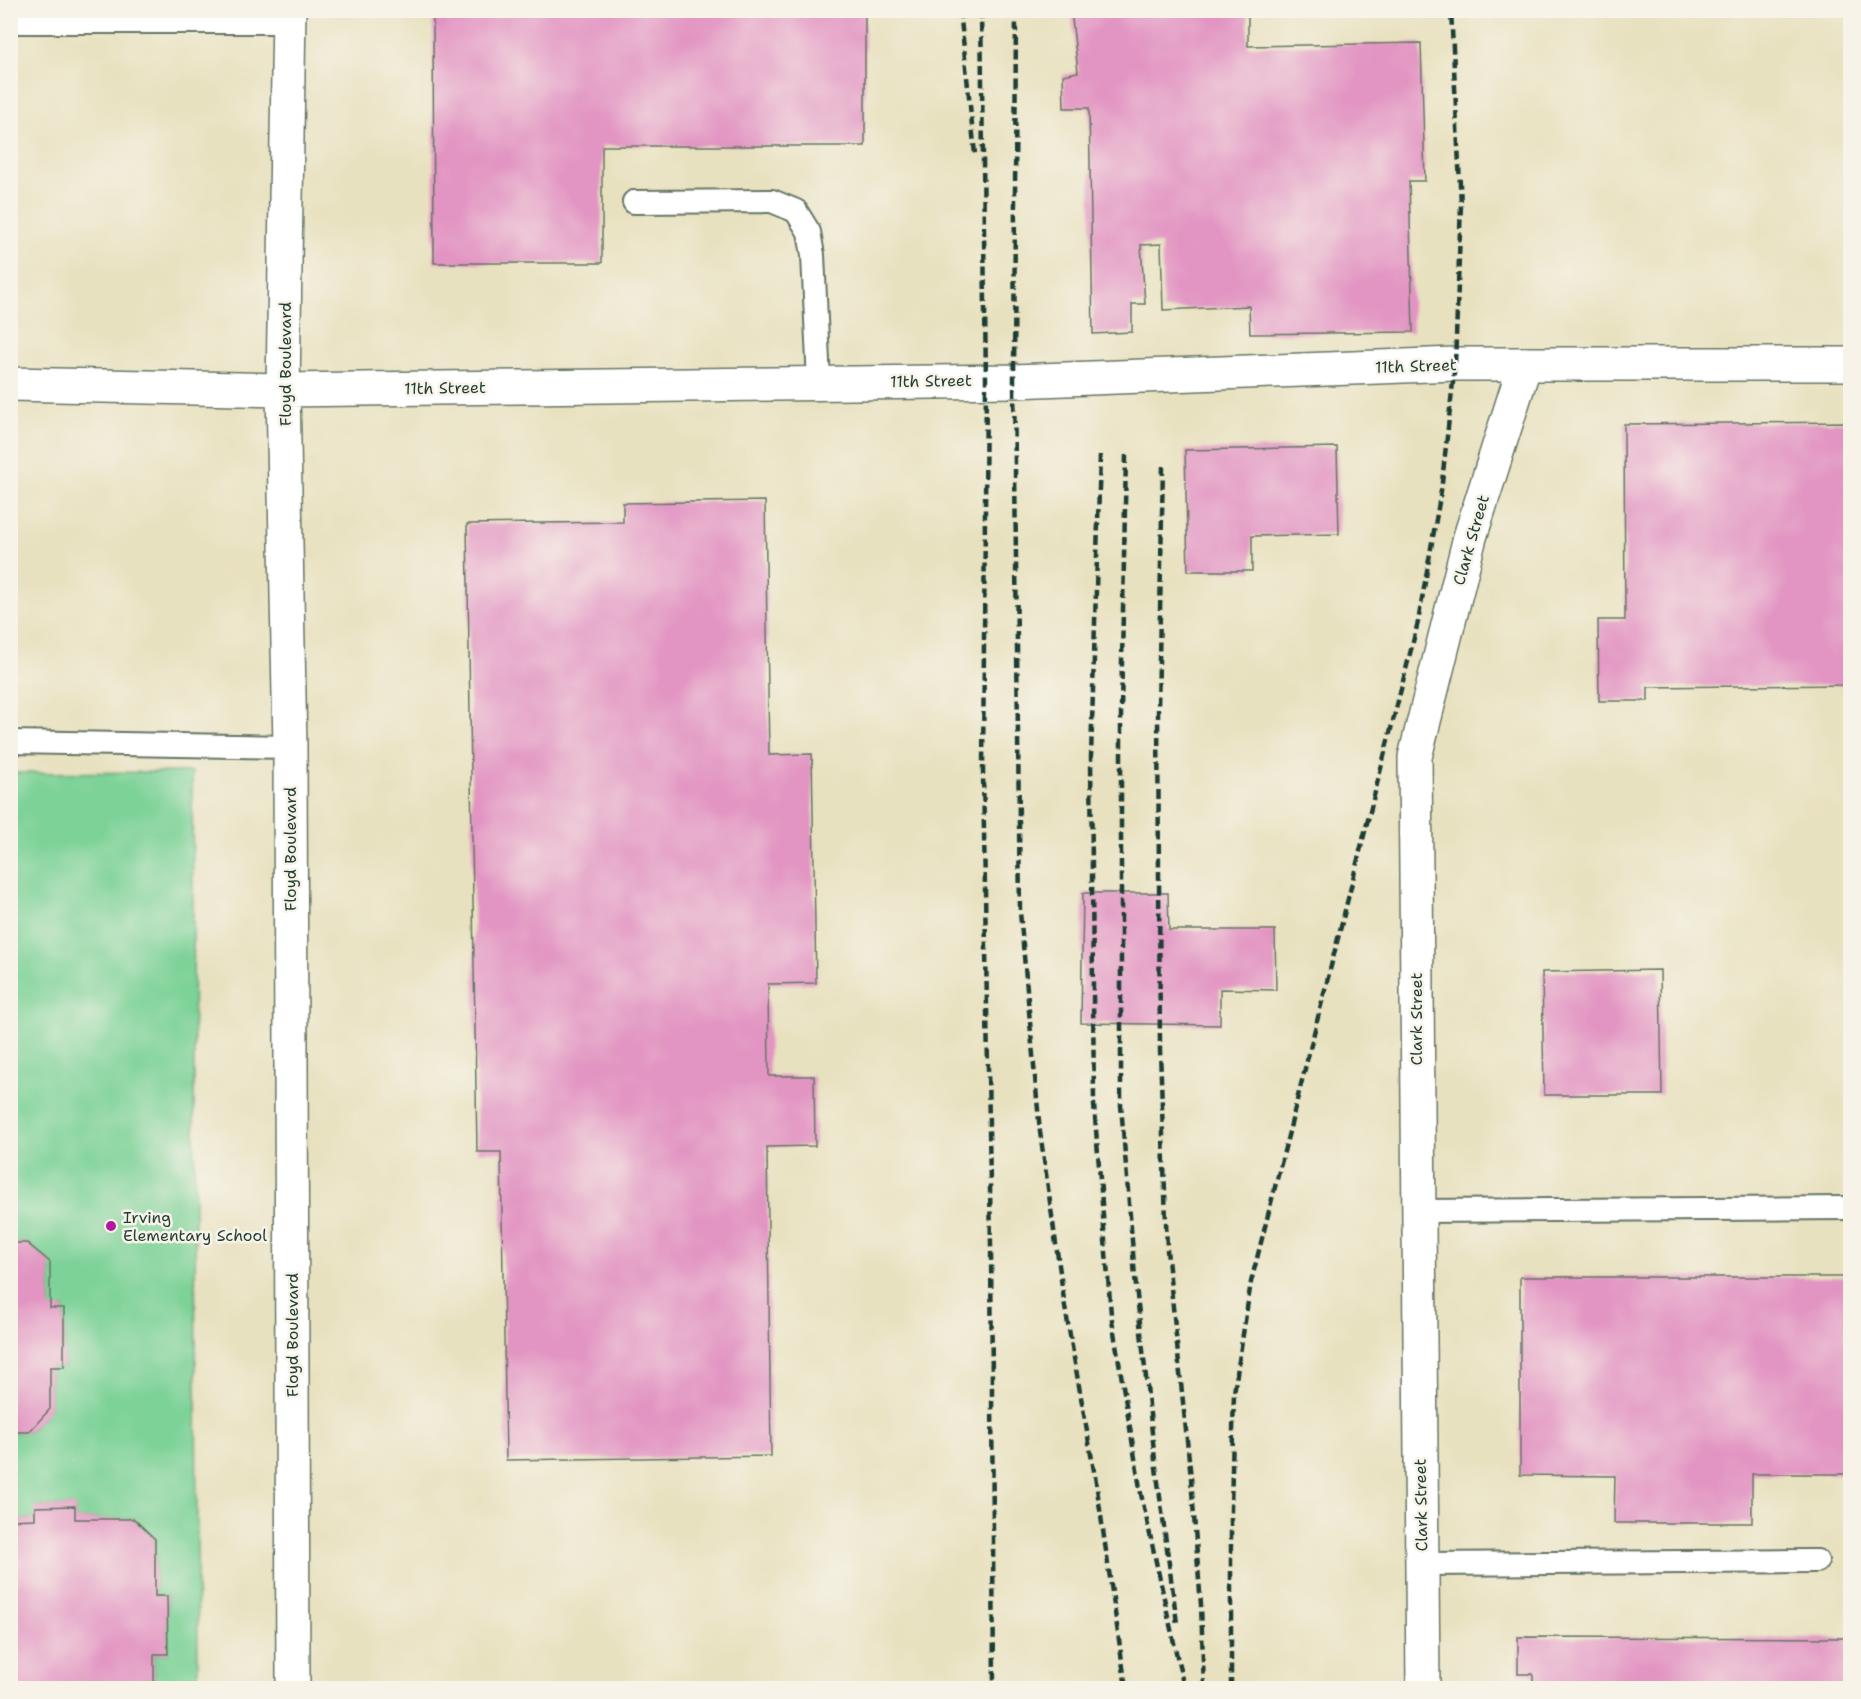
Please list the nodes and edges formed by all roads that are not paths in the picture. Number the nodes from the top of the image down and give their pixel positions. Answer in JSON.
{"nodes":[{"id":1,"x":290,"y":16,"type":"edge"},
{"id":2,"x":10,"y":22,"type":"edge"},
{"id":3,"x":634,"y":202,"type":"dead end"},
{"id":4,"x":1525,"y":364,"type":"junction"},
{"id":5,"x":1851,"y":364,"type":"edge"},
{"id":6,"x":819,"y":383,"type":"junction"},
{"id":7,"x":10,"y":384,"type":"edge"},
{"id":8,"x":283,"y":390,"type":"junction"},
{"id":9,"x":10,"y":742,"type":"edge"},
{"id":10,"x":290,"y":747,"type":"junction"},
{"id":11,"x":1851,"y":1208,"type":"edge"},
{"id":12,"x":1418,"y":1211,"type":"junction"},
{"id":13,"x":1817,"y":1561,"type":"dead end"},
{"id":14,"x":1421,"y":1564,"type":"junction"},
{"id":15,"x":293,"y":1689,"type":"edge"},
{"id":16,"x":1423,"y":1689,"type":"edge"}],
"edges":[{"from":1,"to":2,"type":"lane"},
{"from":1,"to":8,"type":"main road","name":"Floyd Boulevard"},
{"from":3,"to":6,"type":"lane"},
{"from":4,"to":5,"type":"main road","name":"11th Street"},
{"from":4,"to":6,"type":"main road","name":"11th Street"},
{"from":4,"to":12,"type":"main road","name":"Clark Street"},
{"from":6,"to":8,"type":"main road","name":"11th Street"},
{"from":7,"to":8,"type":"main road","name":"11th Street"},
{"from":8,"to":10,"type":"main road","name":"Floyd Boulevard"},
{"from":9,"to":10,"type":"lane"},
{"from":10,"to":15,"type":"main road","name":"Floyd Boulevard"},
{"from":11,"to":12,"type":"lane"},
{"from":12,"to":14,"type":"main road","name":"Clark Street"},
{"from":13,"to":14,"type":"lane"},
{"from":14,"to":16,"type":"main road","name":"Clark Street"}]}
